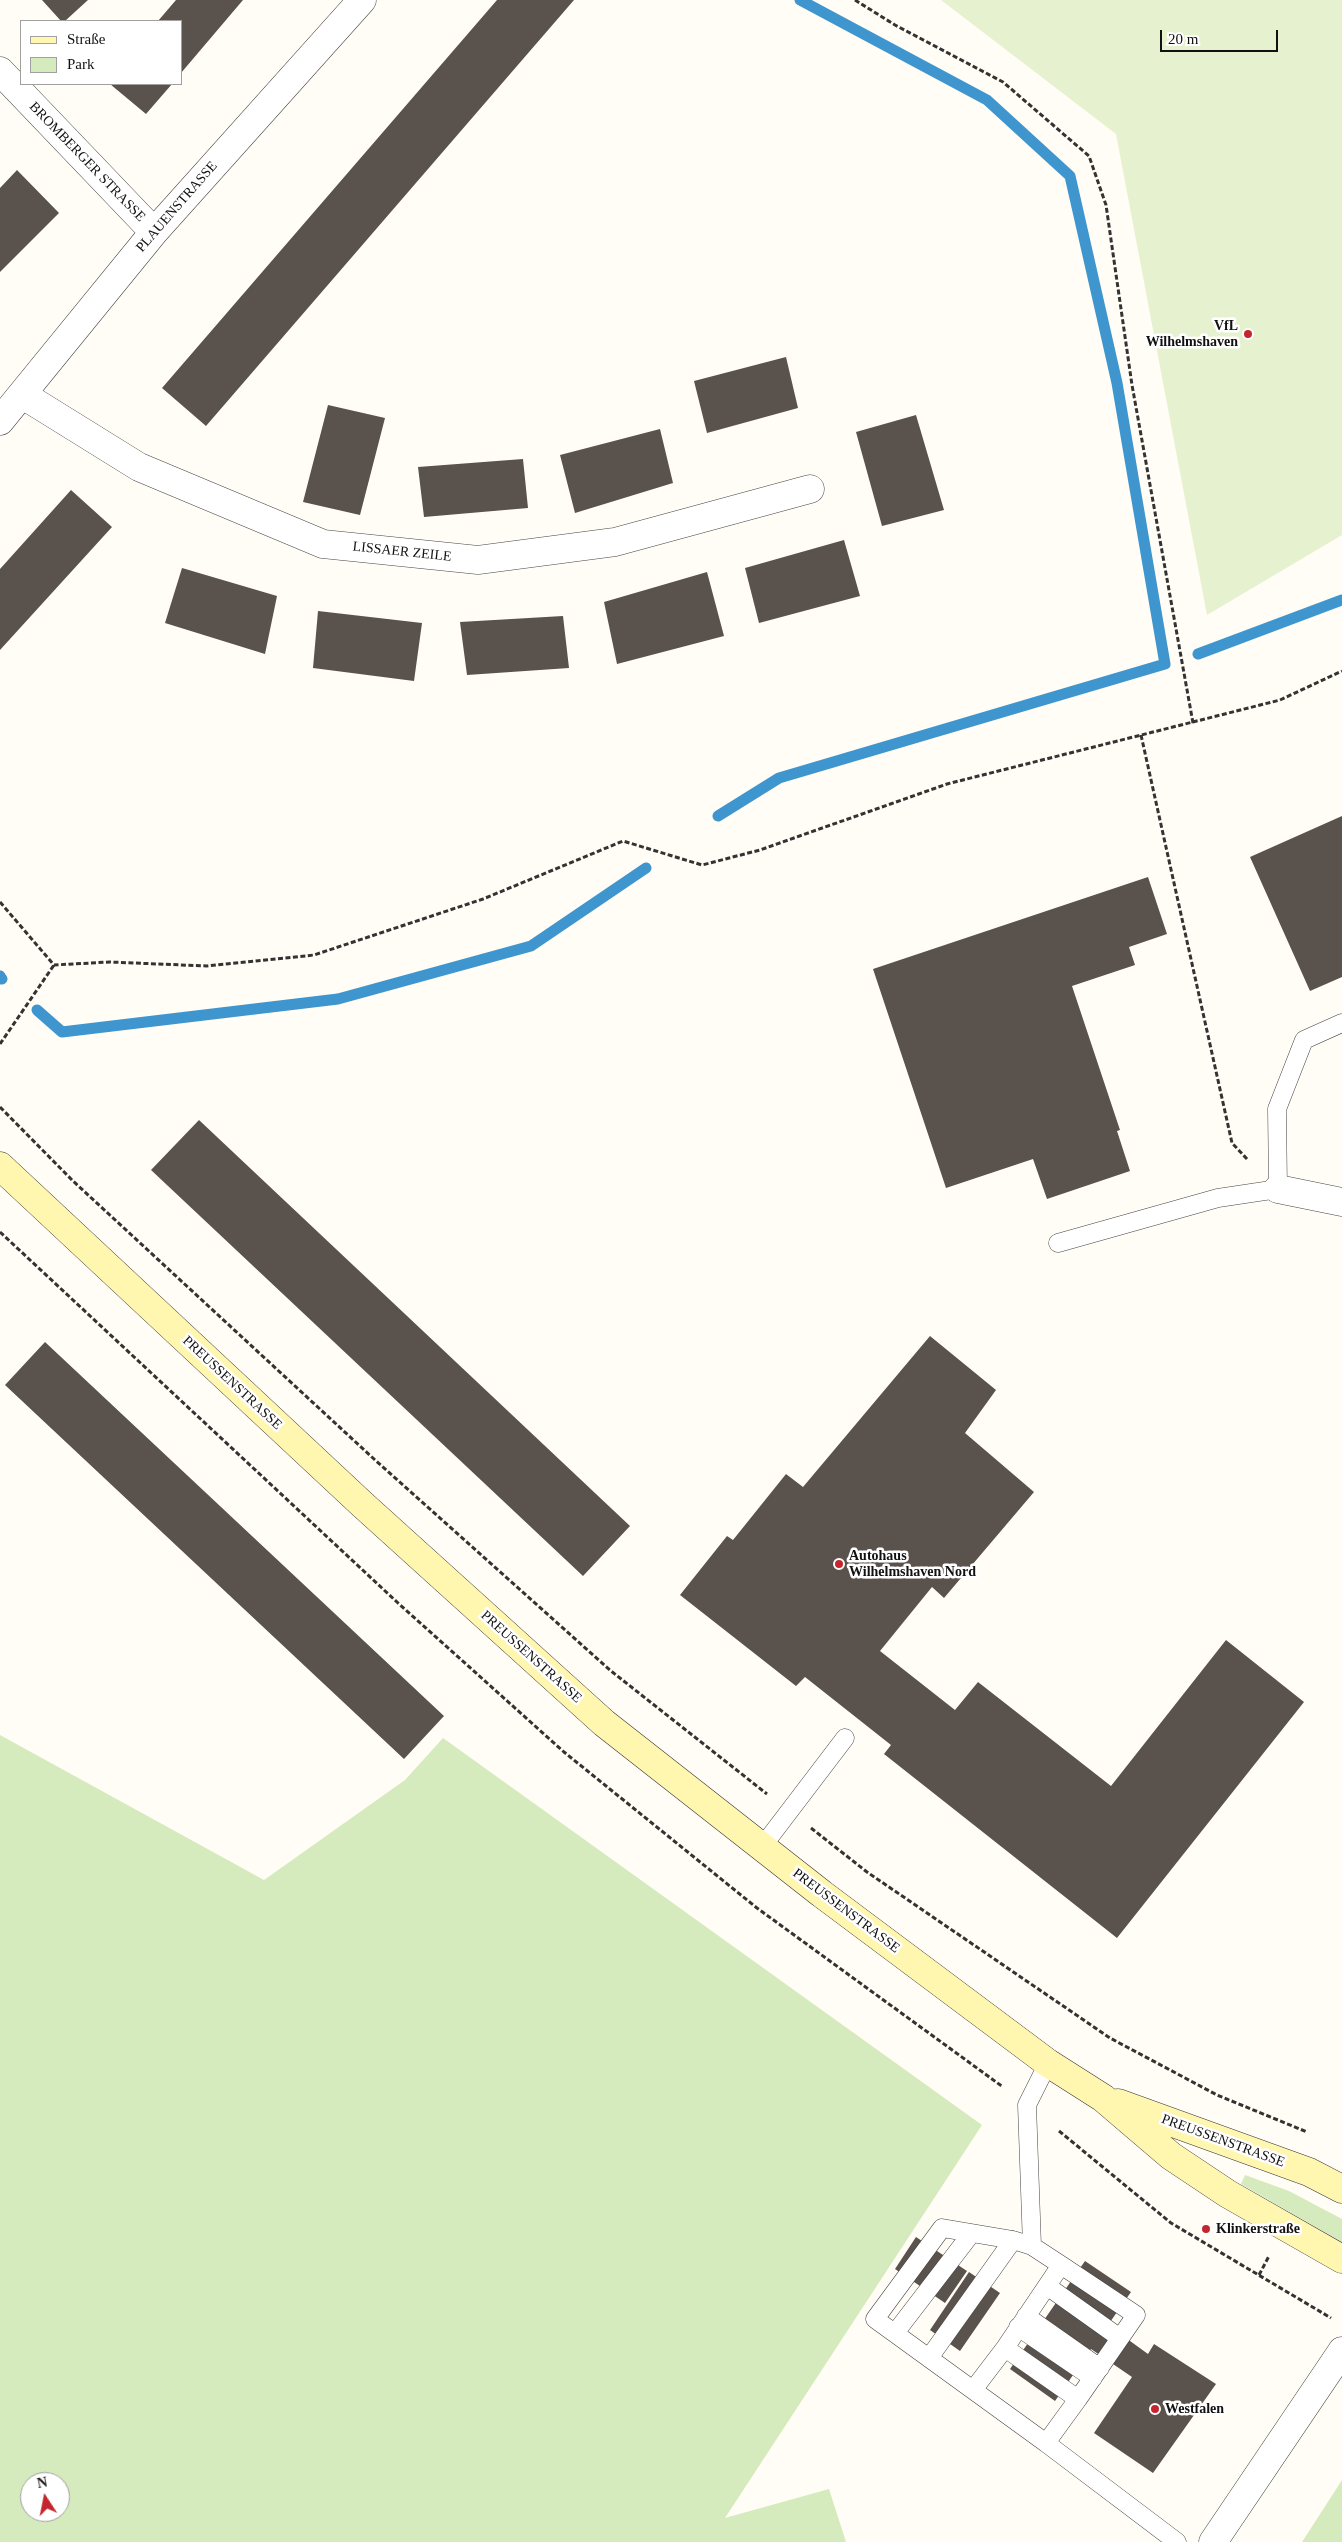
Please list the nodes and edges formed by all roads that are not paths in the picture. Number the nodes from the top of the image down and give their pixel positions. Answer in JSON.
{"nodes":[{"id":1,"x":362,"y":0,"type":"edge"},
{"id":2,"x":0,"y":71,"type":"edge"},
{"id":3,"x":154,"y":232,"type":"junction"},
{"id":4,"x":23,"y":395,"type":"junction"},
{"id":5,"x":0,"y":421,"type":"edge"},
{"id":6,"x":810,"y":489,"type":"dead end"},
{"id":7,"x":1342,"y":1023,"type":"edge"},
{"id":8,"x":0,"y":1166,"type":"edge"},
{"id":9,"x":1278,"y":1189,"type":"junction"},
{"id":10,"x":1342,"y":1202,"type":"edge"},
{"id":11,"x":1058,"y":1243,"type":"dead end"},
{"id":12,"x":845,"y":1738,"type":"dead end"},
{"id":13,"x":762,"y":1847,"type":"junction"},
{"id":14,"x":1048,"y":2062,"type":"junction"},
{"id":15,"x":1103,"y":2098,"type":"junction"},
{"id":16,"x":1342,"y":2189,"type":"edge"},
{"id":17,"x":971,"y":2234,"type":"junction"},
{"id":18,"x":1013,"y":2240,"type":"junction"},
{"id":19,"x":1032,"y":2246,"type":"junction"},
{"id":20,"x":1342,"y":2259,"type":"edge"},
{"id":21,"x":1061,"y":2265,"type":"junction"},
{"id":22,"x":1043,"y":2292,"type":"junction"},
{"id":23,"x":1022,"y":2322,"type":"junction"},
{"id":24,"x":895,"y":2333,"type":"junction"},
{"id":25,"x":1118,"y":2342,"type":"junction"},
{"id":26,"x":1005,"y":2348,"type":"junction"},
{"id":27,"x":1342,"y":2350,"type":"edge"},
{"id":28,"x":929,"y":2358,"type":"junction"},
{"id":29,"x":1097,"y":2373,"type":"junction"},
{"id":30,"x":973,"y":2390,"type":"junction"},
{"id":31,"x":1078,"y":2399,"type":"junction"},
{"id":32,"x":1046,"y":2443,"type":"junction"},
{"id":33,"x":1177,"y":2542,"type":"edge"},
{"id":34,"x":1213,"y":2542,"type":"edge"}],
"edges":[{"from":1,"to":3,"type":"street","name":"PLAUENSTRASSE"},
{"from":2,"to":3,"type":"street","name":"BROMBERGER STRASSE"},
{"from":3,"to":4,"type":"street","name":"PLAUENSTRASSE"},
{"from":4,"to":5,"type":"street","name":"PLAUENSTRASSE"},
{"from":4,"to":6,"type":"street","name":"LISSAER ZEILE"},
{"from":7,"to":9,"type":"lane"},
{"from":8,"to":13,"type":"main road","name":"PREUSSENSTRASSE"},
{"from":9,"to":10,"type":"street"},
{"from":9,"to":11,"type":"lane"},
{"from":12,"to":13,"type":"lane"},
{"from":13,"to":14,"type":"main road","name":"PREUSSENSTRASSE"},
{"from":14,"to":15,"type":"main road","name":"PREUSSENSTRASSE"},
{"from":14,"to":19,"type":"lane"},
{"from":15,"to":16,"type":"main road","name":"PREUSSENSTRASSE"},
{"from":15,"to":20,"type":"main road","name":"PREUSSENSTRASSE"},
{"from":17,"to":18,"type":"lane"},
{"from":17,"to":24,"type":"lane"},
{"from":17,"to":24,"type":"lane"},
{"from":18,"to":19,"type":"lane"},
{"from":18,"to":28,"type":"lane"},
{"from":19,"to":21,"type":"lane"},
{"from":21,"to":22,"type":"lane"},
{"from":21,"to":25,"type":"lane"},
{"from":22,"to":23,"type":"lane"},
{"from":22,"to":25,"type":"lane"},
{"from":23,"to":26,"type":"lane"},
{"from":23,"to":29,"type":"lane"},
{"from":24,"to":28,"type":"lane"},
{"from":25,"to":29,"type":"lane"},
{"from":26,"to":30,"type":"lane"},
{"from":26,"to":31,"type":"lane"},
{"from":27,"to":34,"type":"street"},
{"from":28,"to":30,"type":"lane"},
{"from":29,"to":31,"type":"lane"},
{"from":30,"to":32,"type":"lane"},
{"from":31,"to":32,"type":"lane"},
{"from":32,"to":33,"type":"lane"}]}
